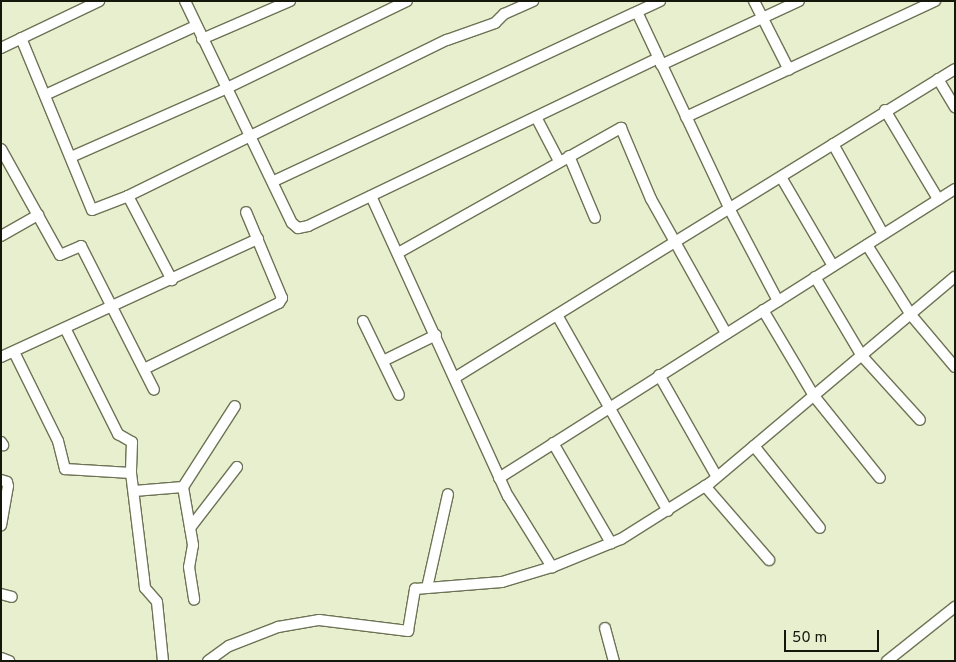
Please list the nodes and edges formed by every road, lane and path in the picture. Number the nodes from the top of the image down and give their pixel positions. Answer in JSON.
{"nodes":[{"id":1,"x":99,"y":1,"type":"edge"},
{"id":2,"x":185,"y":1,"type":"edge"},
{"id":3,"x":290,"y":1,"type":"edge"},
{"id":4,"x":407,"y":1,"type":"edge"},
{"id":5,"x":533,"y":1,"type":"edge"},
{"id":6,"x":660,"y":1,"type":"edge"},
{"id":7,"x":754,"y":1,"type":"edge"},
{"id":8,"x":799,"y":1,"type":"edge"},
{"id":9,"x":935,"y":1,"type":"edge"},
{"id":10,"x":637,"y":12,"type":"junction"},
{"id":11,"x":763,"y":18,"type":"junction"},
{"id":12,"x":196,"y":26,"type":"junction"},
{"id":13,"x":21,"y":38,"type":"junction"},
{"id":14,"x":202,"y":39,"type":"junction"},
{"id":15,"x":1,"y":48,"type":"edge"},
{"id":16,"x":660,"y":61,"type":"junction"},
{"id":17,"x":955,"y":69,"type":"edge"},
{"id":18,"x":789,"y":70,"type":"junction"},
{"id":19,"x":938,"y":79,"type":"junction"},
{"id":20,"x":225,"y":89,"type":"junction"},
{"id":21,"x":45,"y":95,"type":"junction"},
{"id":22,"x":955,"y":107,"type":"edge"},
{"id":23,"x":885,"y":110,"type":"junction"},
{"id":24,"x":536,"y":117,"type":"junction"},
{"id":25,"x":686,"y":117,"type":"junction"},
{"id":26,"x":252,"y":138,"type":"junction"},
{"id":27,"x":833,"y":144,"type":"junction"},
{"id":28,"x":1,"y":149,"type":"edge"},
{"id":29,"x":70,"y":156,"type":"junction"},
{"id":30,"x":569,"y":156,"type":"junction"},
{"id":31,"x":559,"y":161,"type":"junction"},
{"id":32,"x":781,"y":177,"type":"junction"},
{"id":33,"x":274,"y":181,"type":"junction"},
{"id":34,"x":955,"y":189,"type":"edge"},
{"id":35,"x":128,"y":196,"type":"junction"},
{"id":36,"x":370,"y":196,"type":"junction"},
{"id":37,"x":938,"y":200,"type":"junction"},
{"id":38,"x":730,"y":210,"type":"junction"},
{"id":39,"x":246,"y":212,"type":"dead end"},
{"id":40,"x":38,"y":215,"type":"junction"},
{"id":41,"x":595,"y":218,"type":"dead end"},
{"id":42,"x":884,"y":234,"type":"junction"},
{"id":43,"x":1,"y":236,"type":"edge"},
{"id":44,"x":258,"y":239,"type":"junction"},
{"id":45,"x":675,"y":241,"type":"junction"},
{"id":46,"x":867,"y":245,"type":"junction"},
{"id":47,"x":398,"y":253,"type":"junction"},
{"id":48,"x":833,"y":266,"type":"junction"},
{"id":49,"x":815,"y":277,"type":"junction"},
{"id":50,"x":955,"y":277,"type":"edge"},
{"id":51,"x":172,"y":280,"type":"junction"},
{"id":52,"x":778,"y":301,"type":"junction"},
{"id":53,"x":113,"y":306,"type":"junction"},
{"id":54,"x":763,"y":310,"type":"junction"},
{"id":55,"x":911,"y":314,"type":"junction"},
{"id":56,"x":558,"y":315,"type":"junction"},
{"id":57,"x":363,"y":321,"type":"dead end"},
{"id":58,"x":65,"y":328,"type":"junction"},
{"id":59,"x":726,"y":333,"type":"junction"},
{"id":60,"x":436,"y":335,"type":"junction"},
{"id":61,"x":14,"y":352,"type":"junction"},
{"id":62,"x":862,"y":356,"type":"junction"},
{"id":63,"x":1,"y":357,"type":"edge"},
{"id":64,"x":383,"y":361,"type":"junction"},
{"id":65,"x":955,"y":366,"type":"edge"},
{"id":66,"x":144,"y":369,"type":"junction"},
{"id":67,"x":659,"y":375,"type":"junction"},
{"id":68,"x":456,"y":377,"type":"junction"},
{"id":69,"x":154,"y":390,"type":"dead end"},
{"id":70,"x":399,"y":395,"type":"dead end"},
{"id":71,"x":814,"y":396,"type":"junction"},
{"id":72,"x":235,"y":406,"type":"dead end"},
{"id":73,"x":609,"y":407,"type":"junction"},
{"id":74,"x":920,"y":420,"type":"dead end"},
{"id":75,"x":553,"y":443,"type":"junction"},
{"id":76,"x":754,"y":446,"type":"junction"},
{"id":77,"x":237,"y":467,"type":"dead end"},
{"id":78,"x":132,"y":473,"type":"junction"},
{"id":79,"x":717,"y":476,"type":"junction"},
{"id":80,"x":499,"y":478,"type":"junction"},
{"id":81,"x":880,"y":478,"type":"dead end"},
{"id":82,"x":1,"y":480,"type":"edge"},
{"id":83,"x":705,"y":486,"type":"junction"},
{"id":84,"x":183,"y":487,"type":"junction"},
{"id":85,"x":134,"y":492,"type":"junction"},
{"id":86,"x":448,"y":494,"type":"dead end"},
{"id":87,"x":668,"y":511,"type":"junction"},
{"id":88,"x":1,"y":525,"type":"edge"},
{"id":89,"x":190,"y":528,"type":"junction"},
{"id":90,"x":820,"y":528,"type":"dead end"},
{"id":91,"x":611,"y":543,"type":"junction"},
{"id":92,"x":769,"y":560,"type":"dead end"},
{"id":93,"x":552,"y":567,"type":"junction"},
{"id":94,"x":427,"y":588,"type":"junction"},
{"id":95,"x":1,"y":594,"type":"edge"},
{"id":96,"x":12,"y":597,"type":"dead end"},
{"id":97,"x":194,"y":600,"type":"dead end"},
{"id":98,"x":955,"y":607,"type":"edge"},
{"id":99,"x":605,"y":628,"type":"dead end"},
{"id":100,"x":1,"y":658,"type":"edge"},
{"id":101,"x":9,"y":661,"type":"edge"},
{"id":102,"x":163,"y":661,"type":"edge"},
{"id":103,"x":208,"y":661,"type":"edge"},
{"id":104,"x":614,"y":661,"type":"edge"},
{"id":105,"x":887,"y":661,"type":"edge"}],
"edges":[{"from":1,"to":13,"type":"street"},
{"from":2,"to":12,"type":"street"},
{"from":3,"to":14,"type":"street"},
{"from":4,"to":20,"type":"street"},
{"from":5,"to":26,"type":"street"},
{"from":6,"to":10,"type":"street"},
{"from":7,"to":11,"type":"street"},
{"from":8,"to":11,"type":"street"},
{"from":9,"to":18,"type":"street"},
{"from":10,"to":16,"type":"street"},
{"from":10,"to":33,"type":"street"},
{"from":11,"to":16,"type":"street"},
{"from":11,"to":18,"type":"street"},
{"from":12,"to":14,"type":"street"},
{"from":12,"to":21,"type":"street"},
{"from":13,"to":15,"type":"street"},
{"from":13,"to":21,"type":"street"},
{"from":14,"to":20,"type":"street"},
{"from":16,"to":24,"type":"street"},
{"from":16,"to":25,"type":"street"},
{"from":17,"to":19,"type":"street"},
{"from":18,"to":25,"type":"street"},
{"from":19,"to":22,"type":"street"},
{"from":19,"to":23,"type":"street"},
{"from":20,"to":26,"type":"street"},
{"from":20,"to":29,"type":"street"},
{"from":21,"to":29,"type":"street"},
{"from":23,"to":27,"type":"street"},
{"from":23,"to":37,"type":"street"},
{"from":24,"to":31,"type":"street"},
{"from":24,"to":36,"type":"street"},
{"from":25,"to":38,"type":"street"},
{"from":26,"to":33,"type":"street"},
{"from":26,"to":35,"type":"street"},
{"from":27,"to":32,"type":"street"},
{"from":27,"to":42,"type":"street"},
{"from":28,"to":40,"type":"street"},
{"from":29,"to":35,"type":"street"},
{"from":30,"to":31,"type":"street"},
{"from":30,"to":41,"type":"street"},
{"from":30,"to":45,"type":"street"},
{"from":31,"to":47,"type":"street"},
{"from":32,"to":38,"type":"street"},
{"from":32,"to":48,"type":"street"},
{"from":33,"to":36,"type":"street"},
{"from":34,"to":37,"type":"street"},
{"from":35,"to":51,"type":"street"},
{"from":36,"to":47,"type":"street"},
{"from":37,"to":42,"type":"street"},
{"from":38,"to":45,"type":"street"},
{"from":38,"to":52,"type":"street"},
{"from":39,"to":44,"type":"street"},
{"from":40,"to":43,"type":"street"},
{"from":40,"to":53,"type":"street"},
{"from":42,"to":46,"type":"street"},
{"from":44,"to":51,"type":"street"},
{"from":44,"to":66,"type":"street"},
{"from":45,"to":56,"type":"street"},
{"from":45,"to":59,"type":"street"},
{"from":46,"to":48,"type":"street"},
{"from":46,"to":55,"type":"street"},
{"from":47,"to":60,"type":"street"},
{"from":48,"to":49,"type":"street"},
{"from":49,"to":52,"type":"street"},
{"from":49,"to":62,"type":"street"},
{"from":50,"to":55,"type":"street"},
{"from":51,"to":53,"type":"street"},
{"from":52,"to":54,"type":"street"},
{"from":53,"to":58,"type":"street"},
{"from":53,"to":66,"type":"street"},
{"from":54,"to":59,"type":"street"},
{"from":54,"to":71,"type":"street"},
{"from":55,"to":62,"type":"street"},
{"from":55,"to":65,"type":"street"},
{"from":56,"to":68,"type":"street"},
{"from":56,"to":73,"type":"street"},
{"from":57,"to":64,"type":"street"},
{"from":58,"to":61,"type":"street"},
{"from":58,"to":78,"type":"street"},
{"from":59,"to":67,"type":"street"},
{"from":60,"to":64,"type":"street"},
{"from":60,"to":68,"type":"street"},
{"from":61,"to":63,"type":"street"},
{"from":61,"to":78,"type":"street"},
{"from":62,"to":71,"type":"street"},
{"from":62,"to":74,"type":"street"},
{"from":64,"to":70,"type":"street"},
{"from":66,"to":69,"type":"street"},
{"from":67,"to":73,"type":"street"},
{"from":67,"to":79,"type":"street"},
{"from":68,"to":80,"type":"street"},
{"from":71,"to":76,"type":"street"},
{"from":71,"to":81,"type":"street"},
{"from":72,"to":84,"type":"street"},
{"from":73,"to":75,"type":"street"},
{"from":73,"to":87,"type":"street"},
{"from":75,"to":80,"type":"street"},
{"from":75,"to":91,"type":"street"},
{"from":76,"to":79,"type":"street"},
{"from":76,"to":90,"type":"street"},
{"from":77,"to":89,"type":"street"},
{"from":78,"to":85,"type":"street"},
{"from":79,"to":83,"type":"street"},
{"from":80,"to":93,"type":"street"},
{"from":82,"to":88,"type":"street"},
{"from":83,"to":87,"type":"street"},
{"from":83,"to":92,"type":"street"},
{"from":84,"to":85,"type":"street"},
{"from":84,"to":89,"type":"street"},
{"from":85,"to":102,"type":"street"},
{"from":86,"to":94,"type":"street"},
{"from":87,"to":91,"type":"street"},
{"from":89,"to":97,"type":"street"},
{"from":91,"to":93,"type":"street"},
{"from":93,"to":94,"type":"street"},
{"from":94,"to":103,"type":"street"},
{"from":95,"to":96,"type":"street"},
{"from":98,"to":105,"type":"street"},
{"from":99,"to":104,"type":"street"},
{"from":100,"to":101,"type":"street"}]}
